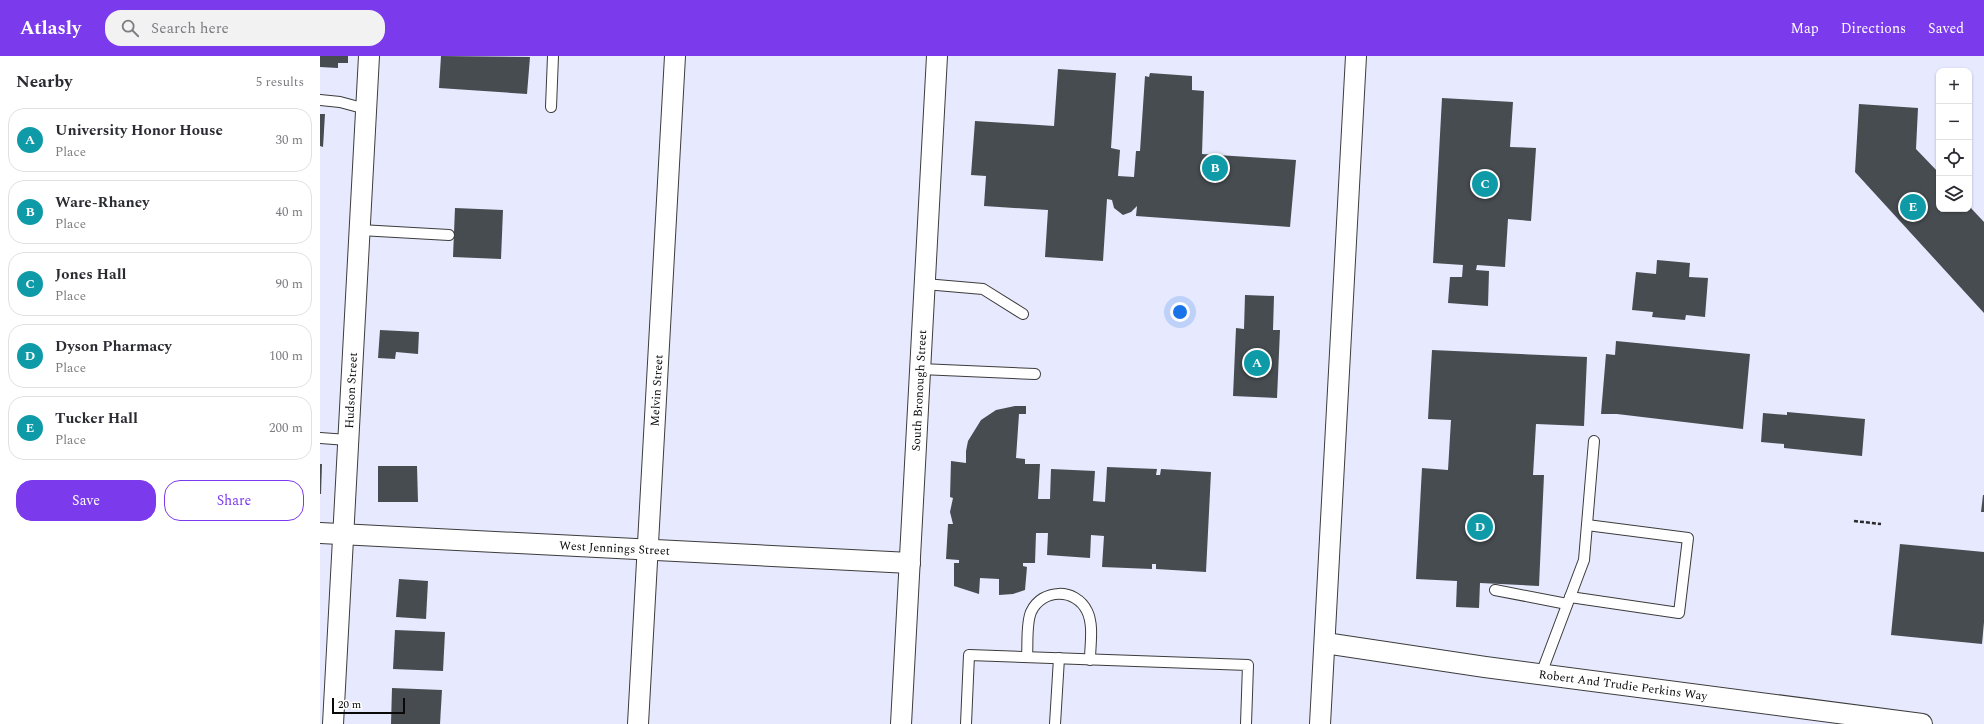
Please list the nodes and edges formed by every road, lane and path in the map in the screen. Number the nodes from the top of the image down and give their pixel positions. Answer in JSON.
{"nodes":[{"id":1,"x":369,"y":56,"type":"edge"},
{"id":2,"x":553,"y":56,"type":"edge"},
{"id":3,"x":674,"y":56,"type":"edge"},
{"id":4,"x":937,"y":56,"type":"edge"},
{"id":5,"x":1356,"y":56,"type":"edge"},
{"id":6,"x":320,"y":100,"type":"edge"},
{"id":7,"x":551,"y":107,"type":"dead end"},
{"id":8,"x":366,"y":109,"type":"junction"},
{"id":9,"x":360,"y":230,"type":"junction"},
{"id":10,"x":449,"y":235,"type":"dead end"},
{"id":11,"x":925,"y":284,"type":"junction"},
{"id":12,"x":1023,"y":314,"type":"dead end"},
{"id":13,"x":920,"y":369,"type":"junction"},
{"id":14,"x":1036,"y":374,"type":"dead end"},
{"id":15,"x":320,"y":438,"type":"edge"},
{"id":16,"x":348,"y":440,"type":"junction"},
{"id":17,"x":1594,"y":441,"type":"dead end"},
{"id":18,"x":1854,"y":521,"type":"dead end"},
{"id":19,"x":1881,"y":524,"type":"dead end"},
{"id":20,"x":1587,"y":525,"type":"junction"},
{"id":21,"x":320,"y":533,"type":"edge"},
{"id":22,"x":343,"y":534,"type":"junction"},
{"id":23,"x":647,"y":550,"type":"junction"},
{"id":24,"x":910,"y":563,"type":"junction"},
{"id":25,"x":1495,"y":590,"type":"dead end"},
{"id":26,"x":1569,"y":601,"type":"junction"},
{"id":27,"x":1325,"y":643,"type":"junction"},
{"id":28,"x":1027,"y":657,"type":"junction"},
{"id":29,"x":1059,"y":658,"type":"junction"},
{"id":30,"x":1090,"y":660,"type":"junction"},
{"id":31,"x":1541,"y":674,"type":"junction"},
{"id":32,"x":333,"y":724,"type":"edge"},
{"id":33,"x":638,"y":724,"type":"edge"},
{"id":34,"x":901,"y":724,"type":"edge"},
{"id":35,"x":966,"y":724,"type":"edge"},
{"id":36,"x":1055,"y":724,"type":"edge"},
{"id":37,"x":1246,"y":724,"type":"edge"},
{"id":38,"x":1320,"y":724,"type":"edge"},
{"id":39,"x":1922,"y":724,"type":"edge"}],
"edges":[{"from":1,"to":8,"type":"street","name":"Hudson Street"},
{"from":2,"to":7,"type":"lane"},
{"from":3,"to":23,"type":"street","name":"Melvin Street"},
{"from":4,"to":11,"type":"street","name":"South Bronough Street"},
{"from":5,"to":27,"type":"street"},
{"from":6,"to":8,"type":"lane"},
{"from":8,"to":9,"type":"street","name":"Hudson Street"},
{"from":9,"to":10,"type":"lane"},
{"from":9,"to":16,"type":"street","name":"Hudson Street"},
{"from":11,"to":12,"type":"lane"},
{"from":11,"to":13,"type":"street","name":"South Bronough Street"},
{"from":13,"to":14,"type":"lane"},
{"from":13,"to":24,"type":"street","name":"South Bronough Street"},
{"from":15,"to":16,"type":"lane"},
{"from":16,"to":22,"type":"street","name":"Hudson Street"},
{"from":17,"to":20,"type":"lane"},
{"from":18,"to":19,"type":"path"},
{"from":20,"to":26,"type":"lane"},
{"from":20,"to":26,"type":"lane"},
{"from":21,"to":22,"type":"street","name":"West Jennings Street"},
{"from":22,"to":23,"type":"street","name":"West Jennings Street"},
{"from":22,"to":32,"type":"street","name":"Hudson Street"},
{"from":23,"to":24,"type":"street","name":"West Jennings Street"},
{"from":23,"to":33,"type":"street","name":"Melvin Street"},
{"from":24,"to":34,"type":"street","name":"South Bronough Street"},
{"from":25,"to":26,"type":"lane"},
{"from":26,"to":31,"type":"lane"},
{"from":27,"to":31,"type":"street","name":"Robert And Trudie Perkins Way"},
{"from":27,"to":38,"type":"street"},
{"from":28,"to":29,"type":"lane"},
{"from":28,"to":30,"type":"lane"},
{"from":28,"to":35,"type":"lane"},
{"from":29,"to":30,"type":"lane"},
{"from":29,"to":36,"type":"lane"},
{"from":30,"to":37,"type":"lane"},
{"from":31,"to":39,"type":"street","name":"Robert And Trudie Perkins Way"}]}
